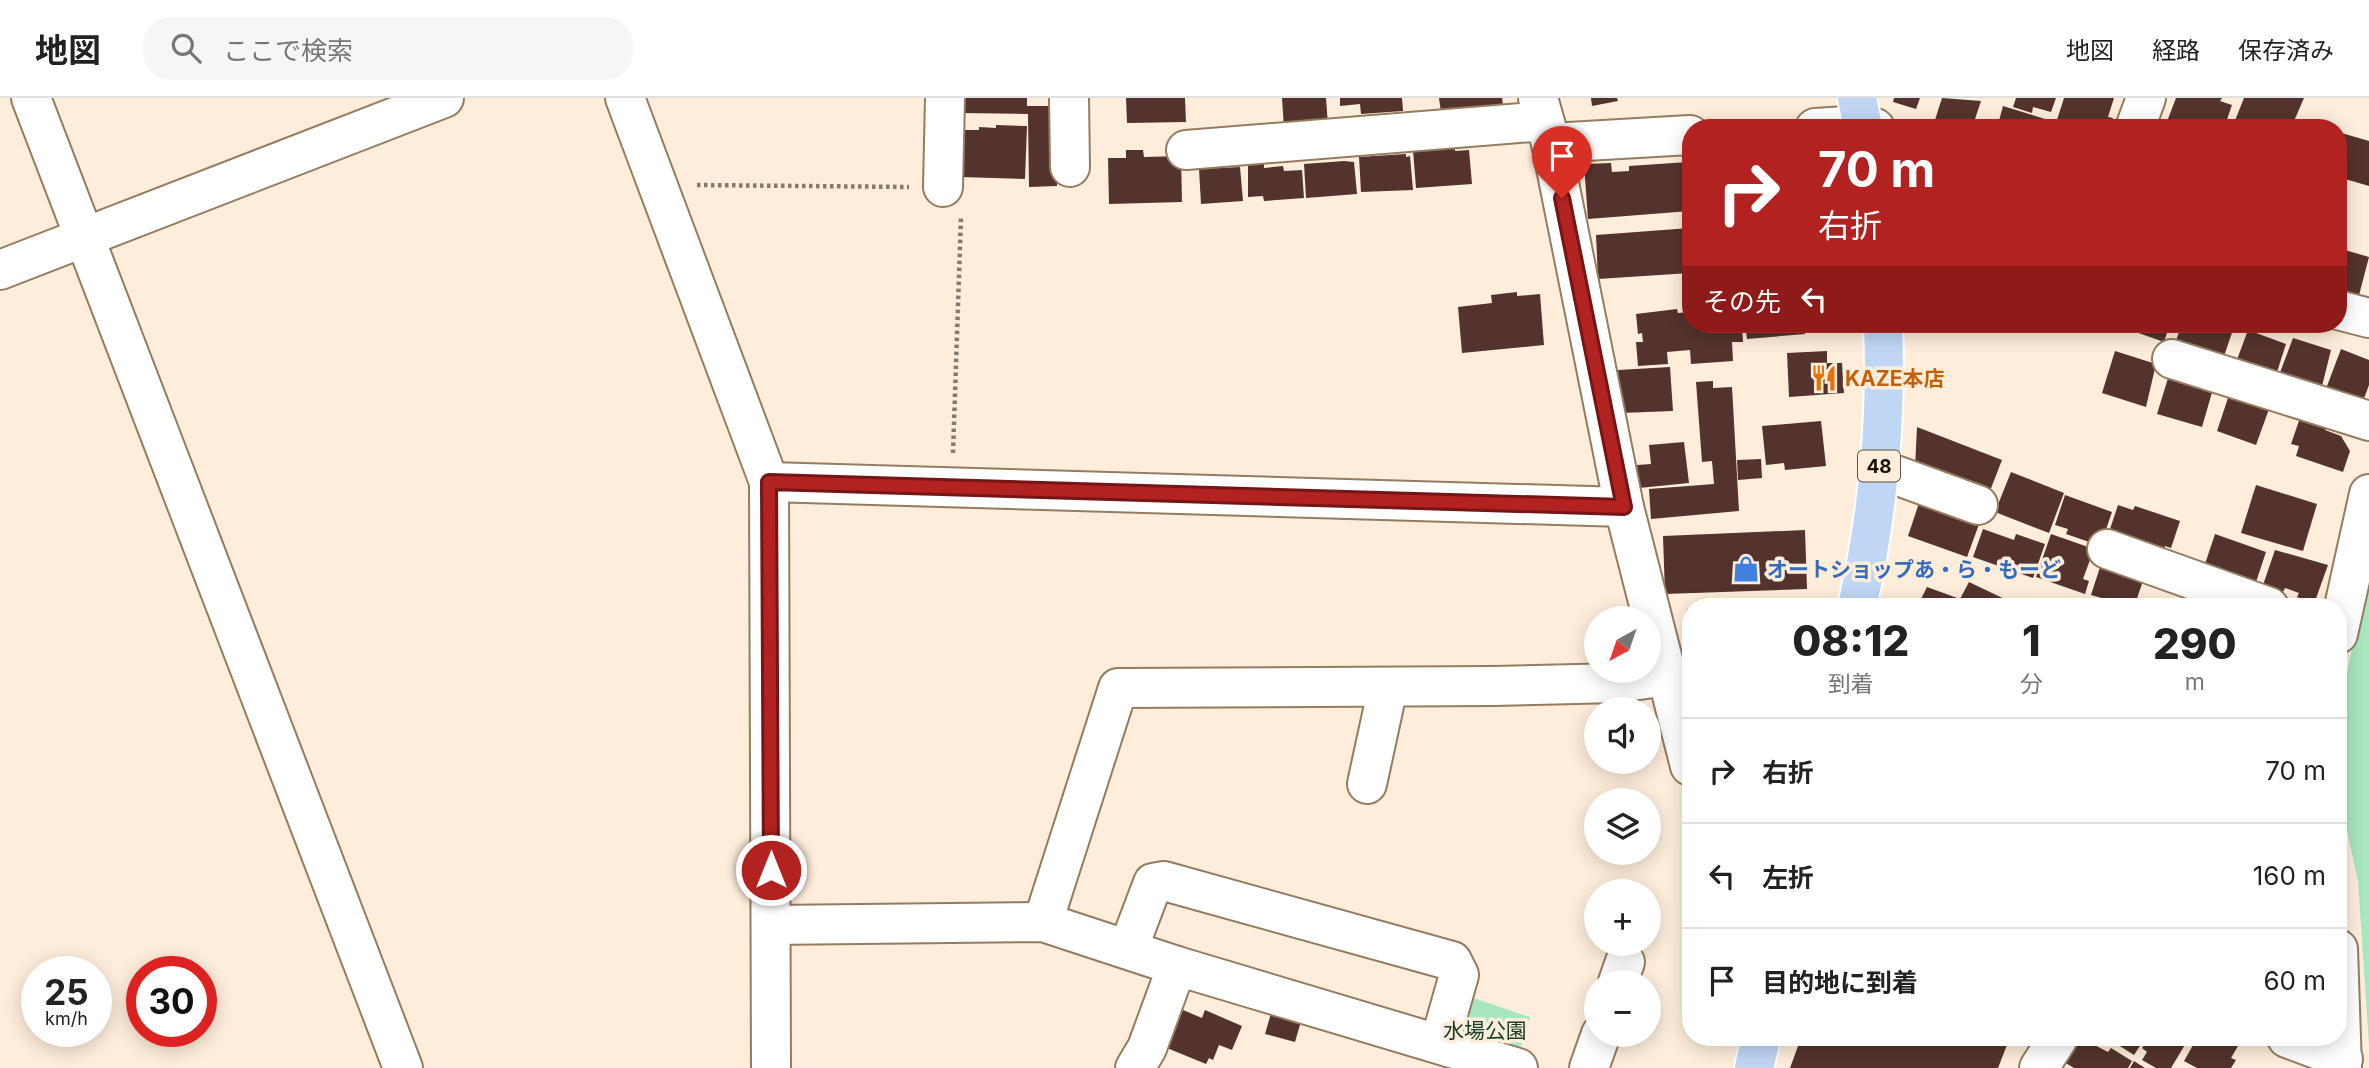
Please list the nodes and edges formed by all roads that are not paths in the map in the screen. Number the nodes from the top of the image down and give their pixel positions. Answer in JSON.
{"nodes":[{"id":1,"x":32,"y":98,"type":"edge"},
{"id":2,"x":444,"y":98,"type":"edge"},
{"id":3,"x":625,"y":98,"type":"edge"},
{"id":4,"x":945,"y":98,"type":"edge"},
{"id":5,"x":1069,"y":98,"type":"edge"},
{"id":6,"x":2146,"y":98,"type":"edge"},
{"id":7,"x":2138,"y":119,"type":"edge"},
{"id":8,"x":1544,"y":121,"type":"edge"},
{"id":9,"x":1682,"y":134,"type":"edge"},
{"id":10,"x":1186,"y":150,"type":"dead end"},
{"id":11,"x":1070,"y":167,"type":"dead end"},
{"id":12,"x":943,"y":187,"type":"road end"},
{"id":13,"x":85,"y":237,"type":"junction"},
{"id":14,"x":0,"y":270,"type":"edge"},
{"id":15,"x":2347,"y":312,"type":"edge"},
{"id":16,"x":2369,"y":317,"type":"edge"},
{"id":17,"x":1884,"y":333,"type":"edge"},
{"id":18,"x":2172,"y":359,"type":"dead end"},
{"id":19,"x":2369,"y":421,"type":"edge"},
{"id":20,"x":1879,"y":469,"type":"junction"},
{"id":21,"x":769,"y":482,"type":"junction"},
{"id":22,"x":2369,"y":494,"type":"edge"},
{"id":23,"x":1978,"y":505,"type":"dead end"},
{"id":24,"x":1624,"y":507,"type":"junction"},
{"id":25,"x":2107,"y":550,"type":"dead end"},
{"id":26,"x":1859,"y":598,"type":"edge"},
{"id":27,"x":2243,"y":598,"type":"edge"},
{"id":28,"x":2346,"y":598,"type":"edge"},
{"id":29,"x":1667,"y":676,"type":"junction"},
{"id":30,"x":1388,"y":687,"type":"junction"},
{"id":31,"x":1682,"y":735,"type":"edge"},
{"id":32,"x":1367,"y":784,"type":"dead end"},
{"id":33,"x":1043,"y":922,"type":"junction"},
{"id":34,"x":771,"y":925,"type":"junction"},
{"id":35,"x":1128,"y":949,"type":"junction"},
{"id":36,"x":1177,"y":966,"type":"junction"},
{"id":37,"x":1440,"y":1042,"type":"junction"},
{"id":38,"x":1759,"y":1046,"type":"edge"},
{"id":39,"x":2053,"y":1046,"type":"edge"},
{"id":40,"x":2305,"y":1046,"type":"edge"},
{"id":41,"x":1596,"y":1047,"type":"edge"},
{"id":42,"x":2343,"y":1063,"type":"edge"},
{"id":43,"x":403,"y":1068,"type":"edge"},
{"id":44,"x":771,"y":1068,"type":"edge"},
{"id":45,"x":1135,"y":1068,"type":"edge"},
{"id":46,"x":1518,"y":1068,"type":"edge"},
{"id":47,"x":1589,"y":1068,"type":"edge"},
{"id":48,"x":1754,"y":1068,"type":"edge"},
{"id":49,"x":2039,"y":1068,"type":"edge"}],
"edges":[{"from":1,"to":13,"type":"street"},
{"from":2,"to":13,"type":"street"},
{"from":3,"to":21,"type":"street"},
{"from":4,"to":12,"type":"street"},
{"from":5,"to":11,"type":"street"},
{"from":6,"to":7,"type":"street"},
{"from":8,"to":9,"type":"street"},
{"from":8,"to":10,"type":"street"},
{"from":8,"to":24,"type":"street"},
{"from":13,"to":14,"type":"street"},
{"from":13,"to":43,"type":"street"},
{"from":15,"to":16,"type":"street"},
{"from":17,"to":20,"type":"main road","number":"48"},
{"from":18,"to":19,"type":"street"},
{"from":20,"to":23,"type":"street"},
{"from":20,"to":26,"type":"main road","number":"48"},
{"from":21,"to":24,"type":"street"},
{"from":21,"to":34,"type":"street"},
{"from":22,"to":28,"type":"street"},
{"from":24,"to":29,"type":"street"},
{"from":25,"to":27,"type":"street"},
{"from":29,"to":30,"type":"street"},
{"from":29,"to":31,"type":"street"},
{"from":30,"to":32,"type":"street"},
{"from":30,"to":33,"type":"street"},
{"from":33,"to":34,"type":"street"},
{"from":33,"to":35,"type":"street"},
{"from":34,"to":44,"type":"street"},
{"from":35,"to":36,"type":"street"},
{"from":35,"to":37,"type":"street"},
{"from":36,"to":37,"type":"street"},
{"from":36,"to":45,"type":"street"},
{"from":37,"to":46,"type":"street"},
{"from":38,"to":48,"type":"main road"},
{"from":39,"to":49,"type":"street"},
{"from":40,"to":42,"type":"street"},
{"from":41,"to":47,"type":"street"}]}
